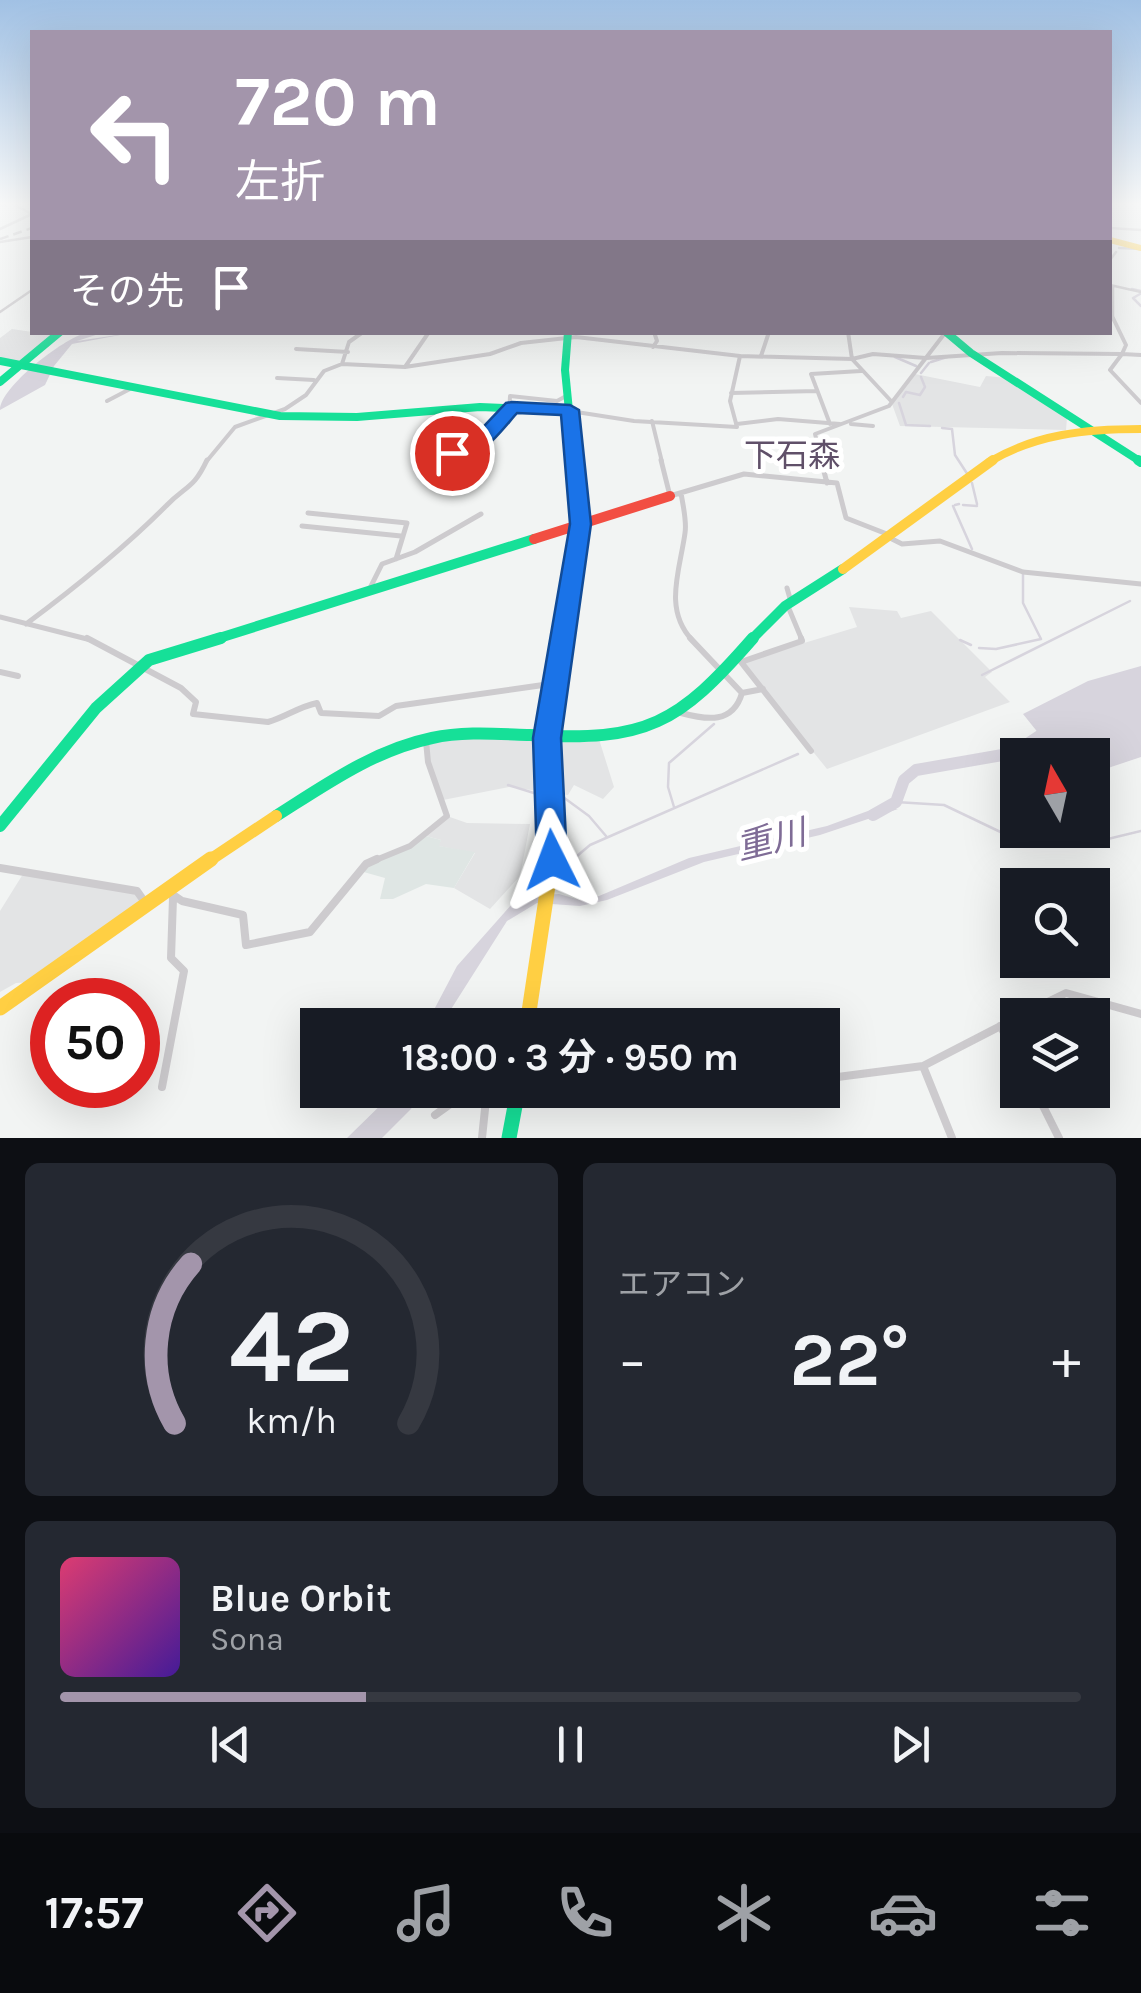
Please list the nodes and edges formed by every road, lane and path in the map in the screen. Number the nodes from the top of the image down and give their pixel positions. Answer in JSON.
{"nodes":[{"id":1,"x":1112,"y":286,"type":"edge"},
{"id":2,"x":30,"y":291,"type":"edge"},
{"id":3,"x":1141,"y":292,"type":"edge"},
{"id":4,"x":0,"y":312,"type":"edge"},
{"id":5,"x":57,"y":335,"type":"edge"},
{"id":6,"x":358,"y":335,"type":"edge"},
{"id":7,"x":427,"y":335,"type":"edge"},
{"id":8,"x":568,"y":335,"type":"edge"},
{"id":9,"x":655,"y":335,"type":"edge"},
{"id":10,"x":768,"y":335,"type":"edge"},
{"id":11,"x":848,"y":335,"type":"edge"},
{"id":12,"x":944,"y":335,"type":"edge"},
{"id":13,"x":948,"y":335,"type":"edge"},
{"id":14,"x":653,"y":347,"type":"junction"},
{"id":15,"x":296,"y":349,"type":"dead end"},
{"id":16,"x":348,"y":352,"type":"junction"},
{"id":17,"x":971,"y":353,"type":"junction"},
{"id":18,"x":1122,"y":354,"type":"junction"},
{"id":19,"x":1141,"y":355,"type":"edge"},
{"id":20,"x":740,"y":356,"type":"junction"},
{"id":21,"x":761,"y":356,"type":"junction"},
{"id":22,"x":926,"y":358,"type":"junction"},
{"id":23,"x":852,"y":359,"type":"junction"},
{"id":24,"x":0,"y":360,"type":"edge"},
{"id":25,"x":342,"y":364,"type":"junction"},
{"id":26,"x":23,"y":366,"type":"junction"},
{"id":27,"x":405,"y":368,"type":"junction"},
{"id":28,"x":861,"y":371,"type":"junction"},
{"id":29,"x":278,"y":378,"type":"dead end"},
{"id":30,"x":316,"y":380,"type":"junction"},
{"id":31,"x":0,"y":382,"type":"edge"},
{"id":32,"x":130,"y":388,"type":"junction"},
{"id":33,"x":818,"y":391,"type":"junction"},
{"id":34,"x":731,"y":392,"type":"junction"},
{"id":35,"x":568,"y":395,"type":"junction"},
{"id":36,"x":107,"y":402,"type":"dead end"},
{"id":37,"x":892,"y":402,"type":"junction"},
{"id":38,"x":1141,"y":402,"type":"edge"},
{"id":39,"x":512,"y":407,"type":"junction"},
{"id":40,"x":570,"y":410,"type":"junction"},
{"id":41,"x":272,"y":415,"type":"junction"},
{"id":42,"x":652,"y":420,"type":"junction"},
{"id":43,"x":735,"y":424,"type":"junction"},
{"id":44,"x":812,"y":424,"type":"junction"},
{"id":45,"x":830,"y":424,"type":"junction"},
{"id":46,"x":845,"y":424,"type":"junction"},
{"id":47,"x":873,"y":426,"type":"dead end"},
{"id":48,"x":1141,"y":430,"type":"edge"},
{"id":49,"x":1093,"y":431,"type":"junction"},
{"id":50,"x":815,"y":434,"type":"junction"},
{"id":51,"x":462,"y":452,"type":"junction"},
{"id":52,"x":450,"y":454,"type":"dead end"},
{"id":53,"x":1141,"y":462,"type":"edge"},
{"id":54,"x":431,"y":466,"type":"dead end"},
{"id":55,"x":827,"y":483,"type":"junction"},
{"id":56,"x":676,"y":494,"type":"junction"},
{"id":57,"x":308,"y":513,"type":"dead end"},
{"id":58,"x":481,"y":514,"type":"dead end"},
{"id":59,"x":580,"y":524,"type":"junction"},
{"id":60,"x":302,"y":526,"type":"dead end"},
{"id":61,"x":401,"y":536,"type":"junction"},
{"id":62,"x":893,"y":538,"type":"junction"},
{"id":63,"x":396,"y":559,"type":"junction"},
{"id":64,"x":1141,"y":584,"type":"edge"},
{"id":65,"x":370,"y":588,"type":"junction"},
{"id":66,"x":787,"y":588,"type":"dead end"},
{"id":67,"x":789,"y":603,"type":"junction"},
{"id":68,"x":0,"y":617,"type":"edge"},
{"id":69,"x":26,"y":624,"type":"junction"},
{"id":70,"x":139,"y":666,"type":"junction"},
{"id":71,"x":0,"y":672,"type":"edge"},
{"id":72,"x":18,"y":676,"type":"dead end"},
{"id":73,"x":724,"y":676,"type":"junction"},
{"id":74,"x":557,"y":684,"type":"junction"},
{"id":75,"x":763,"y":689,"type":"junction"},
{"id":76,"x":742,"y":693,"type":"junction"},
{"id":77,"x":681,"y":713,"type":"junction"},
{"id":78,"x":425,"y":738,"type":"junction"},
{"id":79,"x":547,"y":738,"type":"junction"},
{"id":80,"x":811,"y":751,"type":"dead end"},
{"id":81,"x":0,"y":826,"type":"edge"},
{"id":82,"x":0,"y":868,"type":"edge"},
{"id":83,"x":164,"y":888,"type":"junction"},
{"id":84,"x":172,"y":898,"type":"junction"},
{"id":85,"x":144,"y":900,"type":"junction"},
{"id":86,"x":1056,"y":998,"type":"edge"},
{"id":87,"x":1084,"y":998,"type":"edge"},
{"id":88,"x":1110,"y":1005,"type":"edge"},
{"id":89,"x":0,"y":1008,"type":"edge"},
{"id":90,"x":530,"y":1008,"type":"edge"},
{"id":91,"x":1141,"y":1014,"type":"edge"},
{"id":92,"x":1000,"y":1026,"type":"edge"},
{"id":93,"x":923,"y":1066,"type":"junction"},
{"id":94,"x":840,"y":1076,"type":"edge"},
{"id":95,"x":162,"y":1086,"type":"dead end"},
{"id":96,"x":444,"y":1108,"type":"edge"},
{"id":97,"x":485,"y":1108,"type":"edge"},
{"id":98,"x":515,"y":1108,"type":"edge"},
{"id":99,"x":1044,"y":1108,"type":"edge"},
{"id":100,"x":435,"y":1114,"type":"dead end"},
{"id":101,"x":482,"y":1138,"type":"edge"},
{"id":102,"x":508,"y":1138,"type":"edge"},
{"id":103,"x":952,"y":1138,"type":"edge"},
{"id":104,"x":1058,"y":1138,"type":"edge"}],
"edges":[{"from":1,"to":3,"type":"street"},
{"from":1,"to":18,"type":"street"},
{"from":2,"to":4,"type":"street"},
{"from":5,"to":26,"type":"street"},
{"from":6,"to":16,"type":"street"},
{"from":7,"to":27,"type":"street"},
{"from":8,"to":14,"type":"street"},
{"from":8,"to":27,"type":"street"},
{"from":8,"to":35,"type":"street"},
{"from":9,"to":14,"type":"street"},
{"from":10,"to":21,"type":"street"},
{"from":11,"to":23,"type":"street"},
{"from":12,"to":22,"type":"street"},
{"from":13,"to":17,"type":"street"},
{"from":14,"to":20,"type":"street"},
{"from":15,"to":16,"type":"street"},
{"from":16,"to":25,"type":"street"},
{"from":17,"to":18,"type":"street"},
{"from":17,"to":22,"type":"street"},
{"from":17,"to":49,"type":"street"},
{"from":18,"to":19,"type":"street"},
{"from":18,"to":38,"type":"street"},
{"from":20,"to":21,"type":"street"},
{"from":20,"to":34,"type":"street"},
{"from":21,"to":23,"type":"street"},
{"from":22,"to":23,"type":"street"},
{"from":22,"to":37,"type":"street"},
{"from":23,"to":28,"type":"street"},
{"from":24,"to":26,"type":"street"},
{"from":25,"to":27,"type":"street"},
{"from":25,"to":30,"type":"street"},
{"from":26,"to":31,"type":"street"},
{"from":26,"to":32,"type":"street"},
{"from":28,"to":33,"type":"street"},
{"from":28,"to":37,"type":"street"},
{"from":29,"to":30,"type":"street"},
{"from":30,"to":41,"type":"street"},
{"from":32,"to":36,"type":"street"},
{"from":32,"to":41,"type":"street"},
{"from":33,"to":34,"type":"street"},
{"from":33,"to":45,"type":"street"},
{"from":34,"to":43,"type":"street"},
{"from":35,"to":39,"type":"street"},
{"from":35,"to":40,"type":"street"},
{"from":37,"to":46,"type":"street"},
{"from":39,"to":40,"type":"street"},
{"from":39,"to":41,"type":"street"},
{"from":39,"to":51,"type":"street"},
{"from":40,"to":42,"type":"street"},
{"from":40,"to":59,"type":"street"},
{"from":41,"to":69,"type":"street"},
{"from":42,"to":43,"type":"street"},
{"from":42,"to":56,"type":"street"},
{"from":43,"to":44,"type":"street"},
{"from":44,"to":45,"type":"street"},
{"from":44,"to":50,"type":"street"},
{"from":45,"to":46,"type":"street"},
{"from":46,"to":47,"type":"street"},
{"from":46,"to":50,"type":"street"},
{"from":48,"to":49,"type":"street"},
{"from":49,"to":53,"type":"street"},
{"from":49,"to":62,"type":"street"},
{"from":50,"to":55,"type":"street"},
{"from":51,"to":52,"type":"street"},
{"from":51,"to":54,"type":"street"},
{"from":55,"to":56,"type":"street"},
{"from":55,"to":62,"type":"street"},
{"from":56,"to":59,"type":"street"},
{"from":56,"to":73,"type":"street"},
{"from":57,"to":61,"type":"street"},
{"from":58,"to":63,"type":"street"},
{"from":59,"to":65,"type":"street"},
{"from":59,"to":74,"type":"street"},
{"from":60,"to":61,"type":"street"},
{"from":61,"to":63,"type":"street"},
{"from":62,"to":64,"type":"street"},
{"from":62,"to":67,"type":"street"},
{"from":63,"to":65,"type":"street"},
{"from":65,"to":70,"type":"street"},
{"from":66,"to":67,"type":"street"},
{"from":67,"to":73,"type":"street"},
{"from":67,"to":75,"type":"street"},
{"from":68,"to":69,"type":"street"},
{"from":69,"to":70,"type":"street"},
{"from":70,"to":74,"type":"street"},
{"from":70,"to":81,"type":"street"},
{"from":71,"to":72,"type":"street"},
{"from":73,"to":76,"type":"street"},
{"from":73,"to":77,"type":"street"},
{"from":74,"to":79,"type":"street"},
{"from":75,"to":76,"type":"street"},
{"from":75,"to":80,"type":"street"},
{"from":76,"to":77,"type":"street"},
{"from":77,"to":79,"type":"street"},
{"from":78,"to":79,"type":"street"},
{"from":78,"to":83,"type":"street"},
{"from":78,"to":84,"type":"street"},
{"from":79,"to":90,"type":"street"},
{"from":82,"to":85,"type":"street"},
{"from":83,"to":84,"type":"street"},
{"from":83,"to":85,"type":"street"},
{"from":84,"to":95,"type":"street"},
{"from":85,"to":89,"type":"street"},
{"from":86,"to":87,"type":"street"},
{"from":88,"to":91,"type":"street"},
{"from":92,"to":93,"type":"street"},
{"from":93,"to":94,"type":"street"},
{"from":93,"to":103,"type":"street"},
{"from":96,"to":100,"type":"street"},
{"from":97,"to":101,"type":"street"},
{"from":98,"to":102,"type":"street"},
{"from":99,"to":104,"type":"street"}]}
